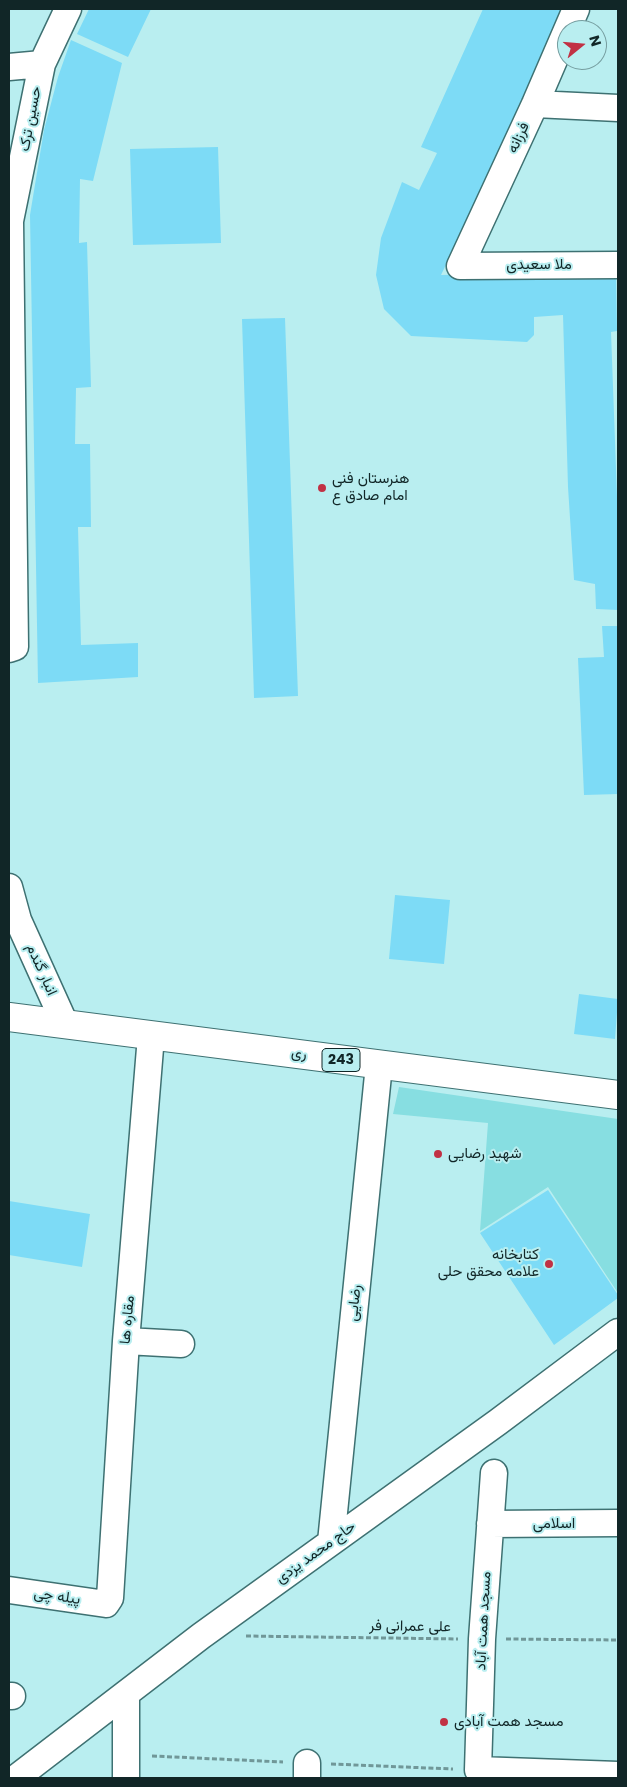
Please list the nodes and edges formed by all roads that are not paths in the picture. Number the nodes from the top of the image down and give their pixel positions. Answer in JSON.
{"nodes":[{"id":1,"x":68,"y":9,"type":"edge"},
{"id":2,"x":576,"y":9,"type":"edge"},
{"id":3,"x":42,"y":64,"type":"junction"},
{"id":4,"x":9,"y":67,"type":"edge"},
{"id":5,"x":535,"y":104,"type":"junction"},
{"id":6,"x":618,"y":108,"type":"edge"},
{"id":7,"x":10,"y":257,"type":"edge"},
{"id":8,"x":618,"y":265,"type":"edge"},
{"id":9,"x":460,"y":266,"type":"joint"},
{"id":10,"x":9,"y":649,"type":"edge"},
{"id":11,"x":9,"y":888,"type":"edge"},
{"id":12,"x":9,"y":1017,"type":"edge"},
{"id":13,"x":65,"y":1024,"type":"junction"},
{"id":14,"x":151,"y":1036,"type":"junction"},
{"id":15,"x":379,"y":1065,"type":"junction"},
{"id":16,"x":618,"y":1095,"type":"edge"},
{"id":17,"x":618,"y":1332,"type":"edge"},
{"id":18,"x":126,"y":1341,"type":"junction"},
{"id":19,"x":181,"y":1344,"type":"dead end"},
{"id":20,"x":494,"y":1473,"type":"dead end"},
{"id":21,"x":618,"y":1523,"type":"edge"},
{"id":22,"x":490,"y":1524,"type":"junction"},
{"id":23,"x":331,"y":1542,"type":"junction"},
{"id":24,"x":9,"y":1590,"type":"edge"},
{"id":25,"x":106,"y":1604,"type":"joint"},
{"id":26,"x":126,"y":1694,"type":"junction"},
{"id":27,"x":618,"y":1775,"type":"edge"},
{"id":28,"x":573,"y":1776,"type":"edge"},
{"id":29,"x":16,"y":1778,"type":"edge"},
{"id":30,"x":126,"y":1778,"type":"edge"}],
"edges":[{"from":1,"to":3,"type":"street","name":"حسین ترک"},
{"from":2,"to":5,"type":"street","name":"فرزانه"},
{"from":3,"to":4,"type":"street"},
{"from":3,"to":7,"type":"street","name":"حسین ترک"},
{"from":5,"to":6,"type":"street"},
{"from":5,"to":9,"type":"street","name":"فرزانه"},
{"from":7,"to":10,"type":"street","name":"حسین ترک"},
{"from":8,"to":9,"type":"street","name":"ملا سعیدی"},
{"from":11,"to":13,"type":"street","name":"انبار گندم"},
{"from":12,"to":13,"type":"main road","name":"ری","number":"243"},
{"from":13,"to":14,"type":"main road","name":"ری","number":"243"},
{"from":14,"to":15,"type":"main road","name":"ری","number":"243"},
{"from":14,"to":18,"type":"street","name":"مقاره ها"},
{"from":15,"to":16,"type":"main road","name":"ری","number":"243"},
{"from":15,"to":23,"type":"street","name":"رضایی"},
{"from":17,"to":23,"type":"street","name":"حاج محمد یزدی"},
{"from":18,"to":19,"type":"street"},
{"from":18,"to":25,"type":"street","name":"مقاره ها"},
{"from":20,"to":22,"type":"street","name":"مسجد همت آباد"},
{"from":21,"to":22,"type":"street","name":"اسلامی"},
{"from":22,"to":28,"type":"street","name":"مسجد همت آباد"},
{"from":23,"to":26,"type":"street","name":"حاج محمد یزدی"},
{"from":24,"to":25,"type":"street","name":"پیله چی"},
{"from":26,"to":29,"type":"street","name":"حاج محمد یزدی"},
{"from":26,"to":30,"type":"street"},
{"from":27,"to":28,"type":"street"}]}
